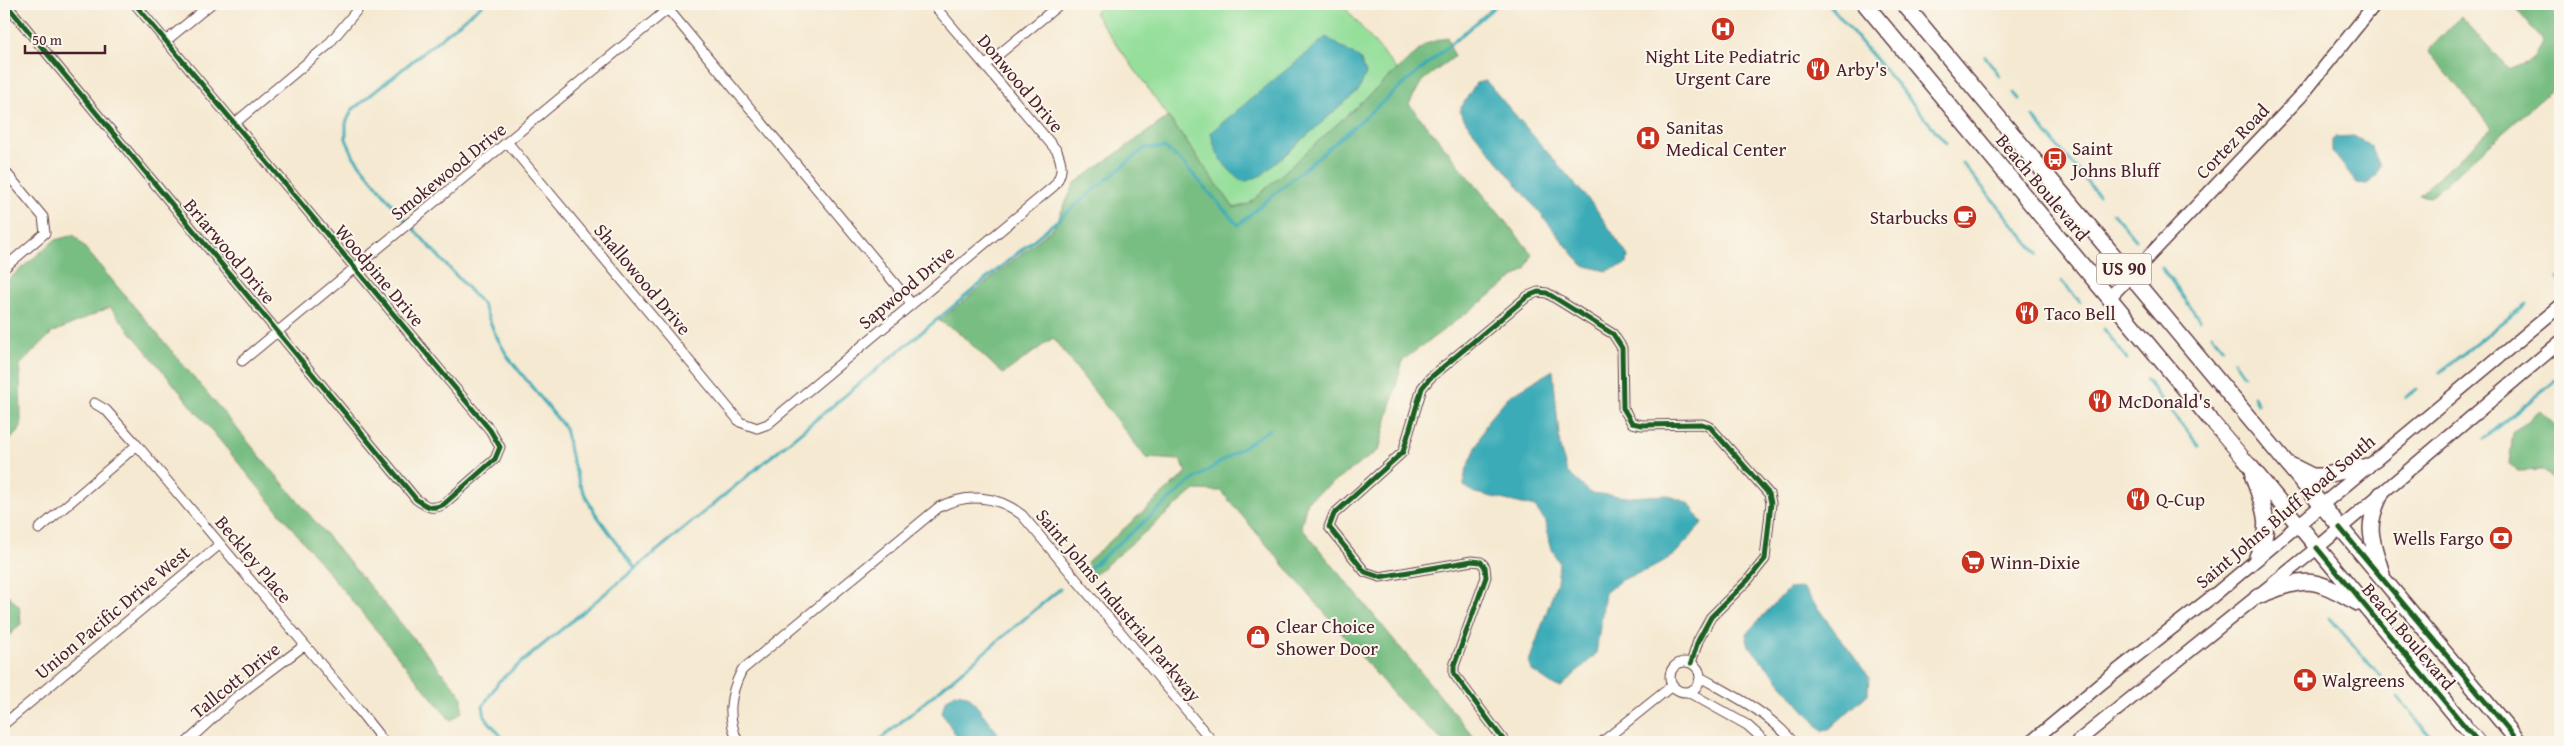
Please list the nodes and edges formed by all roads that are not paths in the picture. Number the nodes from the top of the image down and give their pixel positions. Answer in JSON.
{"nodes":[{"id":1,"x":6,"y":4,"type":"edge"},
{"id":2,"x":135,"y":4,"type":"edge"},
{"id":3,"x":211,"y":4,"type":"edge"},
{"id":4,"x":362,"y":4,"type":"edge"},
{"id":5,"x":933,"y":4,"type":"edge"},
{"id":6,"x":1060,"y":4,"type":"edge"},
{"id":7,"x":1865,"y":4,"type":"edge"},
{"id":8,"x":1904,"y":4,"type":"edge"},
{"id":9,"x":2375,"y":4,"type":"edge"},
{"id":10,"x":671,"y":6,"type":"edge"},
{"id":11,"x":167,"y":40,"type":"junction"},
{"id":12,"x":986,"y":65,"type":"junction"},
{"id":13,"x":235,"y":123,"type":"junction"},
{"id":14,"x":508,"y":143,"type":"junction"},
{"id":15,"x":1062,"y":162,"type":"joint"},
{"id":16,"x":4,"y":170,"type":"edge"},
{"id":17,"x":354,"y":267,"type":"junction"},
{"id":18,"x":4,"y":268,"type":"edge"},
{"id":19,"x":2129,"y":276,"type":"junction"},
{"id":20,"x":2109,"y":298,"type":"junction"},
{"id":21,"x":911,"y":303,"type":"junction"},
{"id":22,"x":2560,"y":306,"type":"edge"},
{"id":23,"x":277,"y":331,"type":"junction"},
{"id":24,"x":2560,"y":342,"type":"edge"},
{"id":25,"x":242,"y":361,"type":"dead end"},
{"id":26,"x":94,"y":403,"type":"dead end"},
{"id":27,"x":2210,"y":419,"type":"joint"},
{"id":28,"x":757,"y":428,"type":"joint"},
{"id":29,"x":137,"y":445,"type":"junction"},
{"id":30,"x":2285,"y":462,"type":"junction"},
{"id":31,"x":2250,"y":466,"type":"junction"},
{"id":32,"x":2367,"y":466,"type":"junction"},
{"id":33,"x":2381,"y":494,"type":"junction"},
{"id":34,"x":2320,"y":504,"type":"junction"},
{"id":35,"x":437,"y":508,"type":"joint"},
{"id":36,"x":2297,"y":524,"type":"junction"},
{"id":37,"x":2340,"y":528,"type":"junction"},
{"id":38,"x":38,"y":529,"type":"dead end"},
{"id":39,"x":219,"y":545,"type":"junction"},
{"id":40,"x":2317,"y":548,"type":"junction"},
{"id":41,"x":2257,"y":557,"type":"junction"},
{"id":42,"x":2384,"y":580,"type":"junction"},
{"id":43,"x":2258,"y":596,"type":"junction"},
{"id":44,"x":2366,"y":607,"type":"junction"},
{"id":45,"x":305,"y":645,"type":"junction"},
{"id":46,"x":1691,"y":663,"type":"junction"},
{"id":47,"x":1700,"y":677,"type":"junction"},
{"id":48,"x":1673,"y":685,"type":"junction"},
{"id":49,"x":1688,"y":692,"type":"junction"},
{"id":50,"x":4,"y":724,"type":"edge"},
{"id":51,"x":2463,"y":724,"type":"joint"},
{"id":52,"x":186,"y":742,"type":"edge"},
{"id":53,"x":384,"y":742,"type":"edge"},
{"id":54,"x":738,"y":742,"type":"edge"},
{"id":55,"x":1213,"y":742,"type":"edge"},
{"id":56,"x":1505,"y":742,"type":"edge"},
{"id":57,"x":1602,"y":742,"type":"edge"},
{"id":58,"x":1766,"y":742,"type":"edge"},
{"id":59,"x":1793,"y":742,"type":"edge"},
{"id":60,"x":2031,"y":742,"type":"edge"},
{"id":61,"x":2077,"y":742,"type":"edge"},
{"id":62,"x":2478,"y":742,"type":"edge"},
{"id":63,"x":2519,"y":742,"type":"edge"}],
"edges":[{"from":1,"to":23,"type":"street","name":"Briarwood Drive"},
{"from":2,"to":11,"type":"street","name":"Woodpine Drive"},
{"from":3,"to":11,"type":"street"},
{"from":4,"to":13,"type":"street"},
{"from":5,"to":12,"type":"street","name":"Donwood Drive"},
{"from":6,"to":12,"type":"street"},
{"from":7,"to":20,"type":"highway","name":"Beach Boulevard","number":"US 90"},
{"from":8,"to":19,"type":"highway","number":"US 90"},
{"from":9,"to":19,"type":"main road","name":"Cortez Road"},
{"from":10,"to":14,"type":"street","name":"Smokewood Drive"},
{"from":10,"to":21,"type":"street"},
{"from":11,"to":13,"type":"street","name":"Woodpine Drive"},
{"from":12,"to":15,"type":"street","name":"Donwood Drive"},
{"from":13,"to":17,"type":"street","name":"Woodpine Drive"},
{"from":14,"to":17,"type":"street","name":"Smokewood Drive"},
{"from":14,"to":28,"type":"street","name":"Shallowood Drive"},
{"from":15,"to":21,"type":"street","name":"Sapwood Drive"},
{"from":16,"to":18,"type":"street"},
{"from":17,"to":23,"type":"street","name":"Smokewood Drive"},
{"from":17,"to":35,"type":"street","name":"Woodpine Drive"},
{"from":19,"to":20,"type":"main road","name":"Cortez Road"},
{"from":19,"to":30,"type":"highway","number":"US 90"},
{"from":20,"to":27,"type":"highway","name":"Beach Boulevard","number":"US 90"},
{"from":21,"to":28,"type":"street","name":"Sapwood Drive"},
{"from":22,"to":32,"type":"main road","name":"Saint Johns Bluff Road South"},
{"from":23,"to":25,"type":"street","name":"Smokewood Drive"},
{"from":23,"to":35,"type":"street","name":"Briarwood Drive"},
{"from":24,"to":33,"type":"main road"},
{"from":26,"to":29,"type":"street","name":"Beckley Place"},
{"from":27,"to":31,"type":"main road","name":"Beach Boulevard","number":"US 90"},
{"from":29,"to":38,"type":"street"},
{"from":29,"to":39,"type":"street","name":"Beckley Place"},
{"from":30,"to":32,"type":"highway"},
{"from":30,"to":34,"type":"highway","number":"US 90"},
{"from":31,"to":36,"type":"highway","name":"Beach Boulevard","number":"US 90"},
{"from":31,"to":41,"type":"highway"},
{"from":32,"to":34,"type":"main road","name":"Saint Johns Bluff Road South"},
{"from":33,"to":37,"type":"main road"},
{"from":33,"to":42,"type":"highway"},
{"from":34,"to":36,"type":"main road","name":"Saint Johns Bluff Road South"},
{"from":34,"to":37,"type":"highway","number":"US 90"},
{"from":36,"to":40,"type":"highway","name":"Beach Boulevard","number":"US 90"},
{"from":36,"to":41,"type":"main road","name":"Saint Johns Bluff Road South"},
{"from":37,"to":40,"type":"main road"},
{"from":37,"to":42,"type":"highway","number":"US 90"},
{"from":39,"to":45,"type":"street","name":"Beckley Place"},
{"from":39,"to":50,"type":"street","name":"Union Pacific Drive West"},
{"from":40,"to":43,"type":"main road"},
{"from":40,"to":44,"type":"highway","name":"Beach Boulevard","number":"US 90"},
{"from":41,"to":60,"type":"main road","name":"Saint Johns Bluff Road South"},
{"from":42,"to":63,"type":"highway","number":"US 90"},
{"from":43,"to":44,"type":"highway"},
{"from":43,"to":61,"type":"main road"},
{"from":44,"to":51,"type":"highway","name":"Beach Boulevard","number":"US 90"},
{"from":45,"to":52,"type":"street","name":"Tallcott Drive"},
{"from":45,"to":53,"type":"street","name":"Beckley Place"},
{"from":46,"to":47,"type":"street"},
{"from":46,"to":48,"type":"street"},
{"from":46,"to":56,"type":"street"},
{"from":47,"to":49,"type":"street"},
{"from":47,"to":59,"type":"street"},
{"from":48,"to":49,"type":"street"},
{"from":48,"to":57,"type":"street"},
{"from":49,"to":58,"type":"street"},
{"from":51,"to":62,"type":"main road","name":"Beach Boulevard","number":"US 90"},
{"from":54,"to":55,"type":"street","name":"Saint Johns Industrial Parkway"}]}
